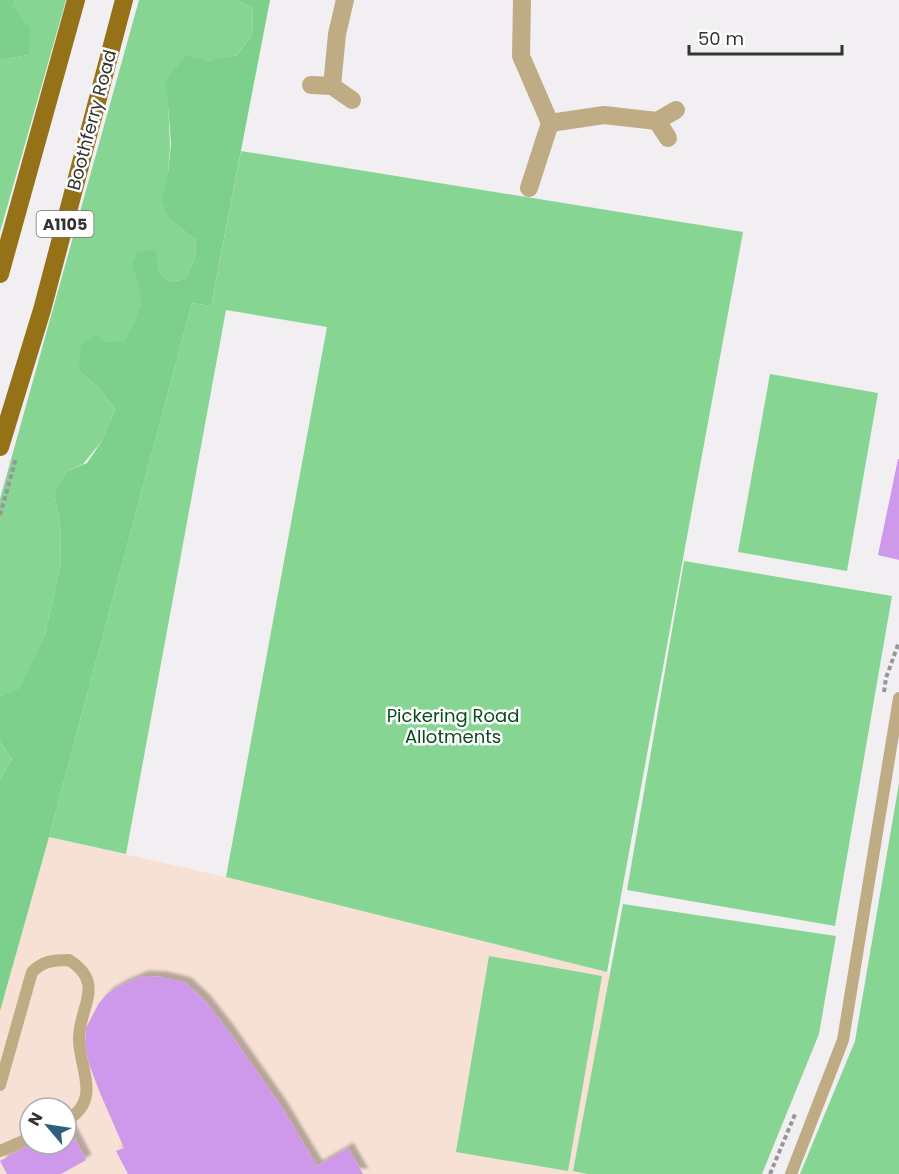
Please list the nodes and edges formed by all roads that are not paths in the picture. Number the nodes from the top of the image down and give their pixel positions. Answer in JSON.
{"nodes":[{"id":1,"x":76,"y":0,"type":"edge"},
{"id":2,"x":124,"y":0,"type":"edge"},
{"id":3,"x":345,"y":0,"type":"edge"},
{"id":4,"x":522,"y":0,"type":"edge"},
{"id":5,"x":311,"y":85,"type":"dead end"},
{"id":6,"x":332,"y":86,"type":"junction"},
{"id":7,"x":352,"y":100,"type":"dead end"},
{"id":8,"x":676,"y":110,"type":"dead end"},
{"id":9,"x":657,"y":121,"type":"junction"},
{"id":10,"x":550,"y":123,"type":"junction"},
{"id":11,"x":668,"y":138,"type":"dead end"},
{"id":12,"x":529,"y":188,"type":"dead end"},
{"id":13,"x":0,"y":274,"type":"edge"},
{"id":14,"x":0,"y":447,"type":"edge"},
{"id":15,"x":899,"y":698,"type":"edge"},
{"id":16,"x":0,"y":1085,"type":"edge"},
{"id":17,"x":78,"y":1110,"type":"edge"},
{"id":18,"x":18,"y":1143,"type":"edge"},
{"id":19,"x":0,"y":1151,"type":"edge"},
{"id":20,"x":790,"y":1174,"type":"edge"}],
"edges":[{"from":1,"to":13,"type":"main road","number":"A1105"},
{"from":2,"to":14,"type":"main road","name":"Boothferry Road","number":"A1105"},
{"from":3,"to":6,"type":"street"},
{"from":4,"to":10,"type":"street"},
{"from":5,"to":6,"type":"street"},
{"from":6,"to":7,"type":"street"},
{"from":8,"to":9,"type":"street"},
{"from":9,"to":10,"type":"street"},
{"from":9,"to":11,"type":"street"},
{"from":10,"to":12,"type":"street"},
{"from":15,"to":20,"type":"lane"},
{"from":16,"to":17,"type":"lane"},
{"from":18,"to":19,"type":"lane"}]}
